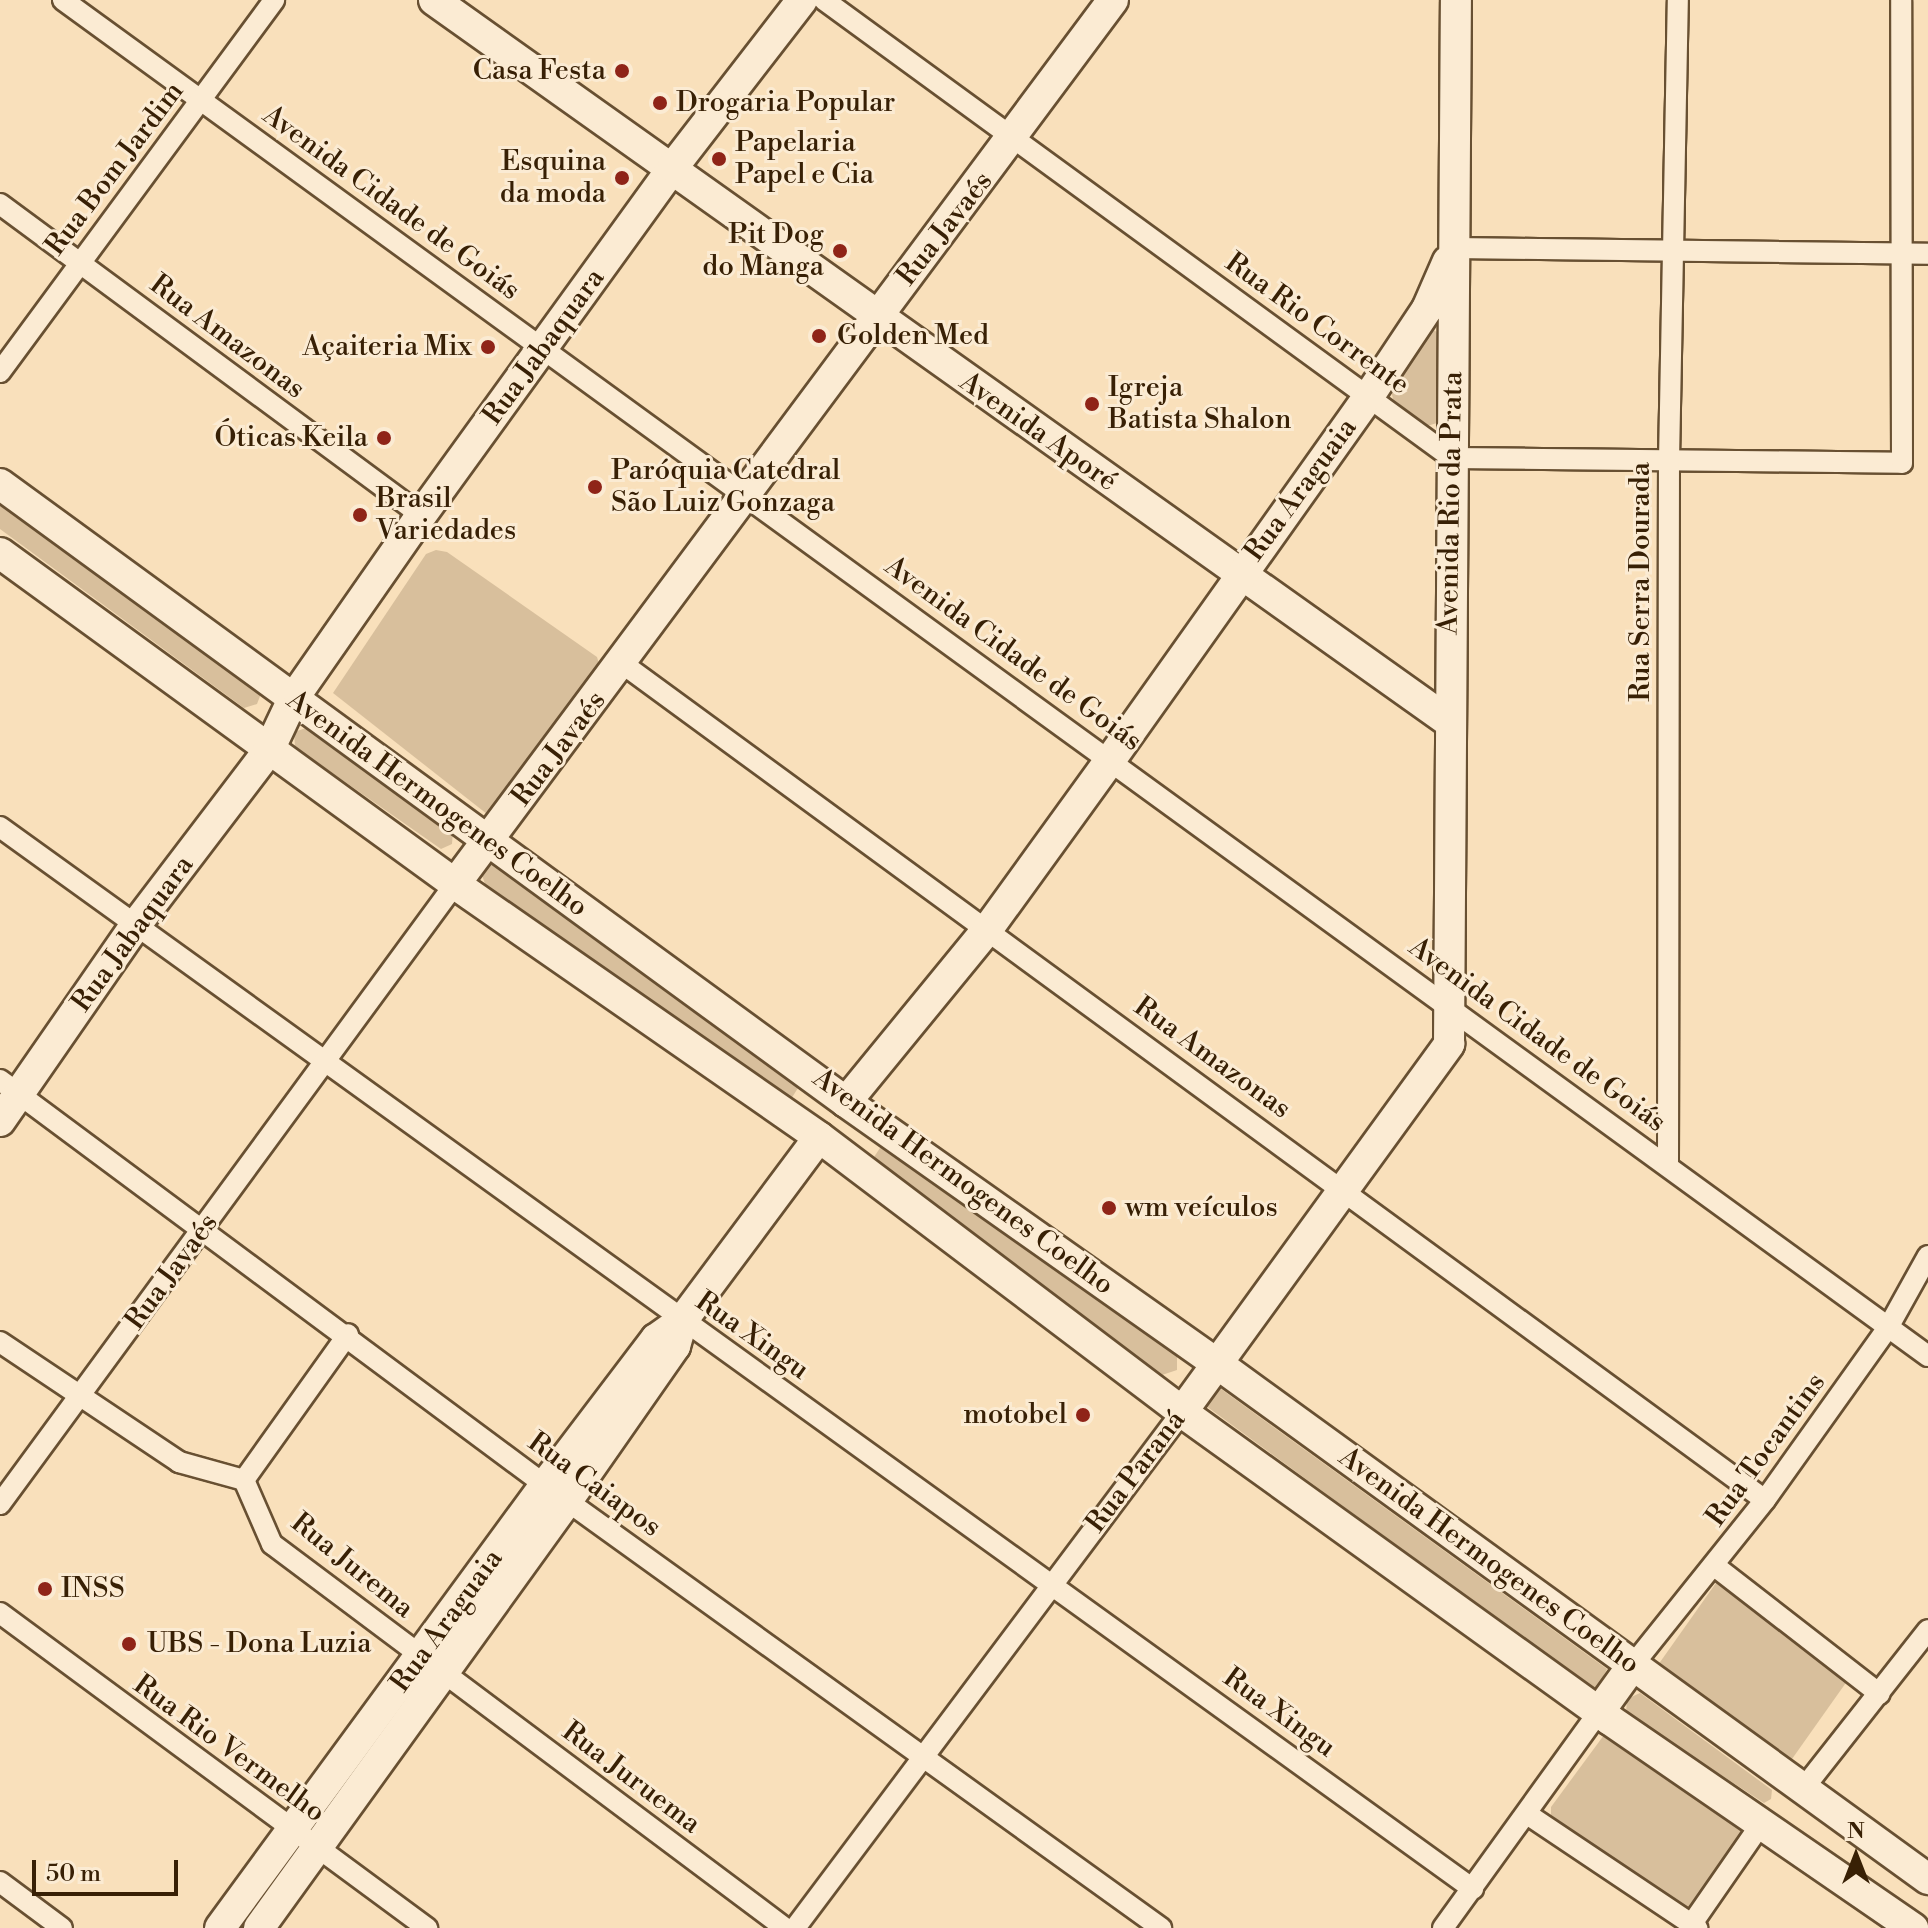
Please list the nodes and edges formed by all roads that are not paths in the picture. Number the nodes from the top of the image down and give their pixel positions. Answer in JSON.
{"nodes":[{"id":1,"x":63,"y":0,"type":"edge"},
{"id":2,"x":274,"y":0,"type":"edge"},
{"id":3,"x":434,"y":0,"type":"edge"},
{"id":4,"x":802,"y":0,"type":"edge"},
{"id":5,"x":824,"y":0,"type":"edge"},
{"id":6,"x":1113,"y":0,"type":"edge"},
{"id":7,"x":1456,"y":0,"type":"edge"},
{"id":8,"x":1678,"y":0,"type":"edge"},
{"id":9,"x":1901,"y":0,"type":"edge"},
{"id":10,"x":201,"y":100,"type":"junction"},
{"id":11,"x":1015,"y":137,"type":"junction"},
{"id":12,"x":673,"y":167,"type":"junction"},
{"id":13,"x":0,"y":204,"type":"edge"},
{"id":14,"x":1454,"y":248,"type":"junction"},
{"id":15,"x":1674,"y":251,"type":"junction"},
{"id":16,"x":1900,"y":254,"type":"junction"},
{"id":17,"x":1928,"y":254,"type":"edge"},
{"id":18,"x":79,"y":262,"type":"junction"},
{"id":19,"x":876,"y":318,"type":"junction"},
{"id":20,"x":545,"y":349,"type":"junction"},
{"id":21,"x":0,"y":372,"type":"edge"},
{"id":22,"x":1369,"y":396,"type":"junction"},
{"id":23,"x":1452,"y":458,"type":"junction"},
{"id":24,"x":1669,"y":460,"type":"junction"},
{"id":25,"x":0,"y":484,"type":"edge"},
{"id":26,"x":748,"y":496,"type":"junction"},
{"id":27,"x":421,"y":515,"type":"junction"},
{"id":28,"x":0,"y":553,"type":"edge"},
{"id":29,"x":1240,"y":574,"type":"junction"},
{"id":30,"x":623,"y":664,"type":"junction"},
{"id":31,"x":293,"y":699,"type":"junction"},
{"id":32,"x":1448,"y":721,"type":"junction"},
{"id":33,"x":269,"y":750,"type":"junction"},
{"id":34,"x":1111,"y":759,"type":"junction"},
{"id":35,"x":0,"y":827,"type":"edge"},
{"id":36,"x":488,"y":842,"type":"junction"},
{"id":37,"x":455,"y":884,"type":"junction"},
{"id":38,"x":135,"y":926,"type":"junction"},
{"id":39,"x":987,"y":930,"type":"junction"},
{"id":40,"x":1451,"y":1006,"type":"junction"},
{"id":41,"x":326,"y":1061,"type":"junction"},
{"id":42,"x":10,"y":1087,"type":"edge"},
{"id":43,"x":846,"y":1102,"type":"junction"},
{"id":44,"x":0,"y":1121,"type":"edge"},
{"id":45,"x":819,"y":1137,"type":"junction"},
{"id":46,"x":1668,"y":1165,"type":"junction"},
{"id":47,"x":1343,"y":1188,"type":"junction"},
{"id":48,"x":204,"y":1228,"type":"junction"},
{"id":49,"x":1928,"y":1256,"type":"edge"},
{"id":50,"x":682,"y":1321,"type":"junction"},
{"id":51,"x":1889,"y":1326,"type":"junction"},
{"id":52,"x":348,"y":1334,"type":"junction"},
{"id":53,"x":0,"y":1342,"type":"edge"},
{"id":54,"x":1928,"y":1356,"type":"edge"},
{"id":55,"x":1215,"y":1362,"type":"junction"},
{"id":56,"x":80,"y":1397,"type":"junction"},
{"id":57,"x":1182,"y":1412,"type":"junction"},
{"id":58,"x":244,"y":1480,"type":"junction"},
{"id":59,"x":556,"y":1493,"type":"junction"},
{"id":60,"x":1765,"y":1500,"type":"junction"},
{"id":61,"x":0,"y":1504,"type":"edge"},
{"id":62,"x":1716,"y":1567,"type":"junction"},
{"id":63,"x":1052,"y":1582,"type":"junction"},
{"id":64,"x":0,"y":1613,"type":"edge"},
{"id":65,"x":1928,"y":1630,"type":"edge"},
{"id":66,"x":433,"y":1665,"type":"junction"},
{"id":67,"x":1632,"y":1666,"type":"junction"},
{"id":68,"x":1880,"y":1694,"type":"junction"},
{"id":69,"x":1599,"y":1712,"type":"junction"},
{"id":70,"x":924,"y":1755,"type":"junction"},
{"id":71,"x":1803,"y":1789,"type":"junction"},
{"id":72,"x":1527,"y":1814,"type":"junction"},
{"id":73,"x":1761,"y":1824,"type":"junction"},
{"id":74,"x":302,"y":1839,"type":"junction"},
{"id":75,"x":1928,"y":1879,"type":"edge"},
{"id":76,"x":0,"y":1882,"type":"edge"},
{"id":77,"x":1473,"y":1889,"type":"junction"},
{"id":78,"x":1692,"y":1927,"type":"edge"},
{"id":79,"x":62,"y":1928,"type":"edge"},
{"id":80,"x":220,"y":1928,"type":"edge"},
{"id":81,"x":259,"y":1928,"type":"edge"},
{"id":82,"x":427,"y":1928,"type":"edge"},
{"id":83,"x":785,"y":1928,"type":"edge"},
{"id":84,"x":795,"y":1928,"type":"edge"},
{"id":85,"x":1161,"y":1928,"type":"edge"},
{"id":86,"x":1443,"y":1928,"type":"edge"},
{"id":87,"x":1913,"y":1928,"type":"edge"}],
"edges":[{"from":1,"to":10,"type":"street","name":"Avenida Cidade de Goiás"},
{"from":2,"to":10,"type":"street","name":"Rua Bom Jardim"},
{"from":3,"to":12,"type":"main road","name":"Avenida Aporé"},
{"from":4,"to":12,"type":"main road","name":"Rua Jabaquara"},
{"from":5,"to":11,"type":"street","name":"Rua Rio Corrente"},
{"from":6,"to":11,"type":"main road","name":"Rua Javaés"},
{"from":7,"to":14,"type":"main road","name":"Avenida Rio da Prata"},
{"from":8,"to":15,"type":"street","name":"Rua Serra Dourada"},
{"from":9,"to":16,"type":"street"},
{"from":10,"to":18,"type":"street","name":"Rua Bom Jardim"},
{"from":10,"to":20,"type":"street","name":"Avenida Cidade de Goiás"},
{"from":11,"to":19,"type":"main road","name":"Rua Javaés"},
{"from":11,"to":22,"type":"street","name":"Rua Rio Corrente"},
{"from":12,"to":19,"type":"main road","name":"Avenida Aporé"},
{"from":12,"to":20,"type":"main road","name":"Rua Jabaquara"},
{"from":13,"to":18,"type":"street","name":"Rua Amazonas"},
{"from":14,"to":15,"type":"street"},
{"from":14,"to":22,"type":"main road","name":"Rua Araguaia"},
{"from":14,"to":23,"type":"main road","name":"Avenida Rio da Prata"},
{"from":15,"to":16,"type":"street"},
{"from":15,"to":24,"type":"street","name":"Rua Serra Dourada"},
{"from":16,"to":17,"type":"street"},
{"from":16,"to":24,"type":"street"},
{"from":18,"to":21,"type":"street","name":"Rua Bom Jardim"},
{"from":18,"to":27,"type":"street","name":"Rua Amazonas"},
{"from":19,"to":26,"type":"main road","name":"Rua Javaés"},
{"from":19,"to":29,"type":"main road","name":"Avenida Aporé"},
{"from":20,"to":26,"type":"street","name":"Avenida Cidade de Goiás"},
{"from":20,"to":27,"type":"main road","name":"Rua Jabaquara"},
{"from":22,"to":23,"type":"street","name":"Rua Rio Corrente"},
{"from":22,"to":29,"type":"main road","name":"Rua Araguaia"},
{"from":23,"to":24,"type":"street"},
{"from":23,"to":32,"type":"main road","name":"Avenida Rio da Prata"},
{"from":24,"to":46,"type":"street","name":"Rua Serra Dourada"},
{"from":25,"to":31,"type":"main road","name":"Avenida Hermogenes Coelho"},
{"from":26,"to":30,"type":"main road","name":"Rua Javaés"},
{"from":26,"to":34,"type":"street","name":"Avenida Cidade de Goiás"},
{"from":27,"to":31,"type":"main road","name":"Rua Jabaquara"},
{"from":28,"to":33,"type":"main road","name":"Avenida Hermogenes Coelho"},
{"from":29,"to":32,"type":"main road","name":"Avenida Aporé"},
{"from":29,"to":34,"type":"main road","name":"Rua Araguaia"},
{"from":30,"to":36,"type":"main road","name":"Rua Javaés"},
{"from":30,"to":39,"type":"street","name":"Rua Amazonas"},
{"from":31,"to":33,"type":"main road","name":"Rua Jabaquara"},
{"from":31,"to":36,"type":"main road","name":"Avenida Hermogenes Coelho"},
{"from":32,"to":40,"type":"main road","name":"Avenida Rio da Prata"},
{"from":33,"to":37,"type":"main road","name":"Avenida Hermogenes Coelho"},
{"from":33,"to":38,"type":"main road","name":"Rua Jabaquara"},
{"from":34,"to":39,"type":"main road","name":"Rua Araguaia"},
{"from":34,"to":40,"type":"street","name":"Avenida Cidade de Goiás"},
{"from":35,"to":38,"type":"street","name":"Rua Xingu"},
{"from":36,"to":37,"type":"main road","name":"Rua Javaés"},
{"from":36,"to":43,"type":"main road","name":"Avenida Hermogenes Coelho"},
{"from":37,"to":41,"type":"street","name":"Rua Javaés"},
{"from":37,"to":45,"type":"main road","name":"Avenida Hermogenes Coelho"},
{"from":38,"to":41,"type":"street","name":"Rua Xingu"},
{"from":38,"to":42,"type":"main road","name":"Rua Jabaquara"},
{"from":39,"to":43,"type":"main road","name":"Rua Araguaia"},
{"from":39,"to":47,"type":"street","name":"Rua Amazonas"},
{"from":40,"to":46,"type":"street","name":"Avenida Cidade de Goiás"},
{"from":40,"to":47,"type":"main road","name":"Rua Paraná"},
{"from":41,"to":48,"type":"street","name":"Rua Javaés"},
{"from":41,"to":50,"type":"street","name":"Rua Xingu"},
{"from":42,"to":44,"type":"main road","name":"Rua Jabaquara"},
{"from":42,"to":48,"type":"street","name":"Rua Caiapos"},
{"from":43,"to":45,"type":"main road"},
{"from":43,"to":55,"type":"main road","name":"Avenida Hermogenes Coelho"},
{"from":45,"to":50,"type":"main road","name":"Rua Araguaia"},
{"from":45,"to":57,"type":"main road","name":"Avenida Hermogenes Coelho"},
{"from":46,"to":51,"type":"street","name":"Avenida Cidade de Goiás"},
{"from":47,"to":55,"type":"main road","name":"Rua Paraná"},
{"from":47,"to":60,"type":"street","name":"Rua Amazonas"},
{"from":48,"to":52,"type":"street","name":"Rua Caiapos"},
{"from":48,"to":56,"type":"street","name":"Rua Javaés"},
{"from":49,"to":51,"type":"street","name":"Rua Tocantins"},
{"from":50,"to":59,"type":"main road","name":"Rua Araguaia"},
{"from":50,"to":63,"type":"street","name":"Rua Xingu"},
{"from":51,"to":54,"type":"street","name":"Avenida Cidade de Goiás"},
{"from":51,"to":60,"type":"street","name":"Rua Tocantins"},
{"from":52,"to":58,"type":"street"},
{"from":52,"to":59,"type":"street","name":"Rua Caiapos"},
{"from":53,"to":56,"type":"street"},
{"from":55,"to":57,"type":"main road","name":"Rua Paraná"},
{"from":55,"to":67,"type":"main road","name":"Avenida Hermogenes Coelho"},
{"from":56,"to":58,"type":"street"},
{"from":56,"to":61,"type":"street","name":"Rua Javaés"},
{"from":57,"to":63,"type":"street","name":"Rua Paraná"},
{"from":57,"to":69,"type":"main road","name":"Avenida Hermogenes Coelho"},
{"from":58,"to":66,"type":"street","name":"Rua Jurema"},
{"from":59,"to":66,"type":"main road","name":"Rua Araguaia"},
{"from":59,"to":70,"type":"street","name":"Rua Caiapos"},
{"from":60,"to":62,"type":"street","name":"Rua Tocantins"},
{"from":62,"to":67,"type":"street","name":"Rua Tocantins"},
{"from":62,"to":68,"type":"street"},
{"from":63,"to":70,"type":"street","name":"Rua Paraná"},
{"from":63,"to":77,"type":"street","name":"Rua Xingu"},
{"from":64,"to":74,"type":"street","name":"Rua Rio Vermelho"},
{"from":65,"to":68,"type":"street"},
{"from":66,"to":74,"type":"main road","name":"Rua Araguaia"},
{"from":66,"to":83,"type":"street","name":"Rua Juruema"},
{"from":67,"to":69,"type":"main road"},
{"from":67,"to":71,"type":"main road","name":"Avenida Hermogenes Coelho"},
{"from":68,"to":71,"type":"street"},
{"from":69,"to":72,"type":"street"},
{"from":69,"to":73,"type":"main road","name":"Avenida Hermogenes Coelho"},
{"from":70,"to":84,"type":"street","name":"Rua Paraná"},
{"from":70,"to":85,"type":"street","name":"Rua Caiapos"},
{"from":71,"to":73,"type":"main road"},
{"from":71,"to":75,"type":"main road","name":"Avenida Hermogenes Coelho"},
{"from":72,"to":77,"type":"street"},
{"from":72,"to":78,"type":"street"},
{"from":73,"to":78,"type":"street"},
{"from":73,"to":87,"type":"main road","name":"Avenida Hermogenes Coelho"},
{"from":74,"to":80,"type":"main road","name":"Rua Araguaia"},
{"from":74,"to":81,"type":"main road","name":"Rua Araguaia"},
{"from":74,"to":82,"type":"street","name":"Rua Rio Vermelho"},
{"from":76,"to":79,"type":"street"},
{"from":77,"to":86,"type":"street"}]}
